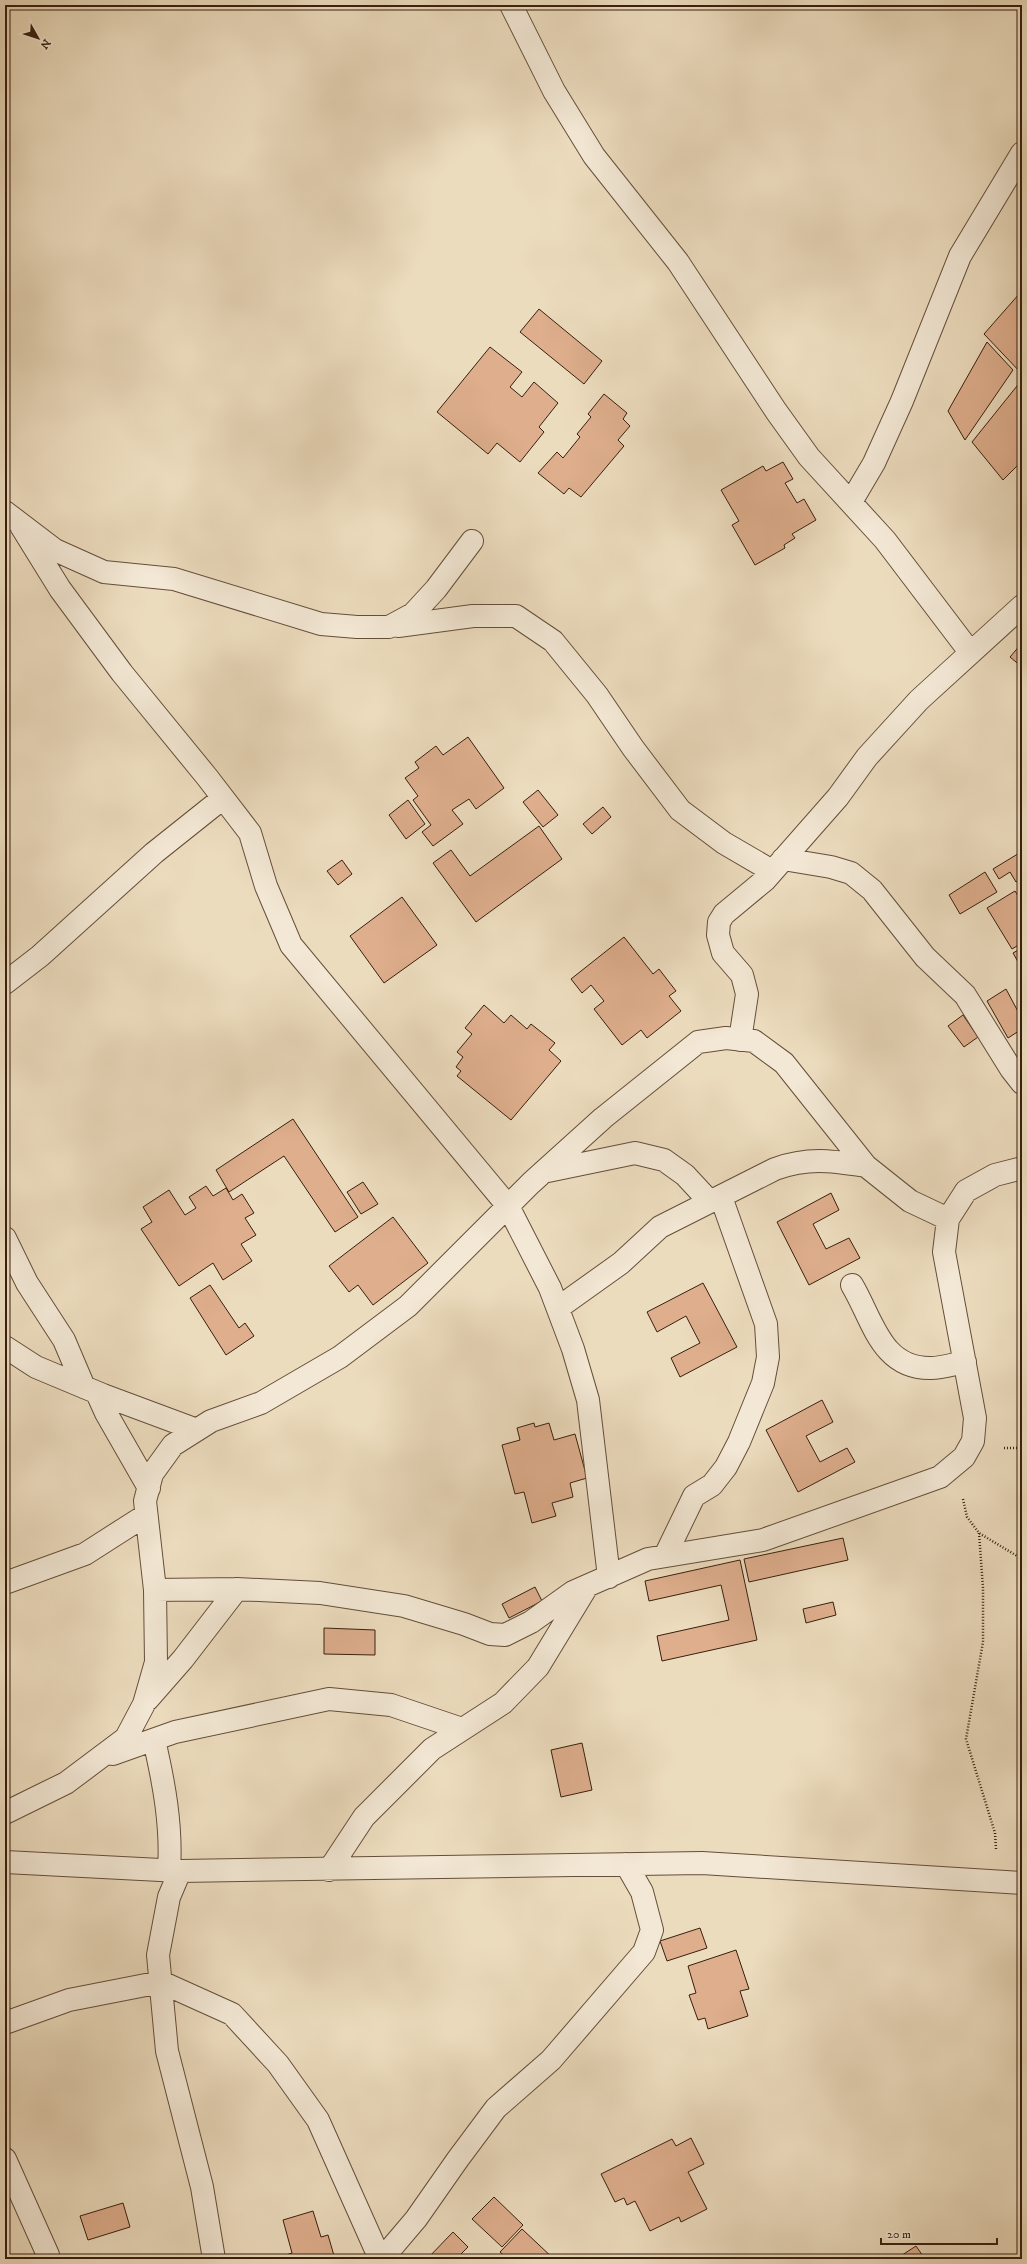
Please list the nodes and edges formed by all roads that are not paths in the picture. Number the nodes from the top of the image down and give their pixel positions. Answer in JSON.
{"nodes":[{"id":1,"x":511,"y":5,"type":"edge"},
{"id":2,"x":1022,"y":153,"type":"edge"},
{"id":3,"x":851,"y":502,"type":"junction"},
{"id":4,"x":13,"y":519,"type":"edge"},
{"id":5,"x":472,"y":541,"type":"dead end"},
{"id":6,"x":1022,"y":606,"type":"edge"},
{"id":7,"x":389,"y":627,"type":"junction"},
{"id":8,"x":970,"y":652,"type":"junction"},
{"id":9,"x":223,"y":798,"type":"junction"},
{"id":10,"x":777,"y":865,"type":"junction"},
{"id":11,"x":5,"y":983,"type":"edge"},
{"id":12,"x":740,"y":1040,"type":"junction"},
{"id":13,"x":1022,"y":1083,"type":"edge"},
{"id":14,"x":866,"y":1166,"type":"junction"},
{"id":15,"x":1022,"y":1168,"type":"edge"},
{"id":16,"x":543,"y":1172,"type":"junction"},
{"id":17,"x":716,"y":1199,"type":"junction"},
{"id":18,"x":508,"y":1206,"type":"junction"},
{"id":19,"x":948,"y":1219,"type":"junction"},
{"id":20,"x":5,"y":1238,"type":"edge"},
{"id":21,"x":852,"y":1285,"type":"dead end"},
{"id":22,"x":558,"y":1308,"type":"junction"},
{"id":23,"x":5,"y":1347,"type":"edge"},
{"id":24,"x":965,"y":1362,"type":"junction"},
{"id":25,"x":91,"y":1390,"type":"junction"},
{"id":26,"x":197,"y":1430,"type":"junction"},
{"id":27,"x":148,"y":1488,"type":"junction"},
{"id":28,"x":146,"y":1514,"type":"junction"},
{"id":29,"x":665,"y":1556,"type":"junction"},
{"id":30,"x":609,"y":1576,"type":"junction"},
{"id":31,"x":5,"y":1583,"type":"edge"},
{"id":32,"x":588,"y":1586,"type":"junction"},
{"id":33,"x":155,"y":1590,"type":"junction"},
{"id":34,"x":237,"y":1590,"type":"junction"},
{"id":35,"x":144,"y":1704,"type":"junction"},
{"id":36,"x":462,"y":1729,"type":"junction"},
{"id":37,"x":154,"y":1740,"type":"junction"},
{"id":38,"x":99,"y":1759,"type":"junction"},
{"id":39,"x":5,"y":1812,"type":"edge"},
{"id":40,"x":5,"y":1862,"type":"edge"},
{"id":41,"x":626,"y":1864,"type":"junction"},
{"id":42,"x":329,"y":1870,"type":"junction"},
{"id":43,"x":174,"y":1871,"type":"junction"},
{"id":44,"x":1022,"y":1883,"type":"edge"},
{"id":45,"x":161,"y":1982,"type":"junction"},
{"id":46,"x":5,"y":2023,"type":"edge"},
{"id":47,"x":5,"y":2159,"type":"edge"},
{"id":48,"x":47,"y":2259,"type":"edge"},
{"id":49,"x":214,"y":2259,"type":"edge"},
{"id":50,"x":381,"y":2259,"type":"edge"}],
"edges":[{"from":1,"to":3,"type":"street"},
{"from":2,"to":3,"type":"street"},
{"from":3,"to":8,"type":"street"},
{"from":4,"to":7,"type":"street"},
{"from":4,"to":9,"type":"street"},
{"from":5,"to":7,"type":"street"},
{"from":6,"to":8,"type":"street"},
{"from":7,"to":10,"type":"street"},
{"from":8,"to":10,"type":"street"},
{"from":9,"to":11,"type":"street"},
{"from":9,"to":18,"type":"street"},
{"from":10,"to":12,"type":"street"},
{"from":10,"to":13,"type":"street"},
{"from":12,"to":14,"type":"street"},
{"from":12,"to":16,"type":"street"},
{"from":14,"to":17,"type":"street"},
{"from":14,"to":19,"type":"street"},
{"from":15,"to":19,"type":"street"},
{"from":16,"to":17,"type":"street"},
{"from":16,"to":18,"type":"street"},
{"from":17,"to":22,"type":"street"},
{"from":17,"to":29,"type":"street"},
{"from":18,"to":22,"type":"street"},
{"from":18,"to":26,"type":"street"},
{"from":19,"to":24,"type":"street"},
{"from":20,"to":25,"type":"street"},
{"from":21,"to":24,"type":"street"},
{"from":22,"to":30,"type":"street"},
{"from":23,"to":25,"type":"street"},
{"from":24,"to":29,"type":"street"},
{"from":25,"to":26,"type":"street"},
{"from":25,"to":27,"type":"street"},
{"from":26,"to":27,"type":"street"},
{"from":27,"to":28,"type":"street"},
{"from":28,"to":31,"type":"street"},
{"from":28,"to":33,"type":"street"},
{"from":29,"to":30,"type":"street"},
{"from":30,"to":32,"type":"street"},
{"from":32,"to":34,"type":"street"},
{"from":32,"to":36,"type":"street"},
{"from":33,"to":34,"type":"street"},
{"from":33,"to":35,"type":"street"},
{"from":34,"to":35,"type":"street"},
{"from":35,"to":38,"type":"street"},
{"from":36,"to":37,"type":"street"},
{"from":36,"to":42,"type":"street"},
{"from":37,"to":38,"type":"street"},
{"from":37,"to":43,"type":"street"},
{"from":38,"to":39,"type":"street"},
{"from":40,"to":43,"type":"street"},
{"from":41,"to":42,"type":"street"},
{"from":41,"to":44,"type":"street"},
{"from":41,"to":50,"type":"street"},
{"from":42,"to":43,"type":"street"},
{"from":43,"to":45,"type":"street"},
{"from":45,"to":46,"type":"street"},
{"from":45,"to":49,"type":"street"},
{"from":45,"to":50,"type":"street"},
{"from":47,"to":48,"type":"street"}]}
